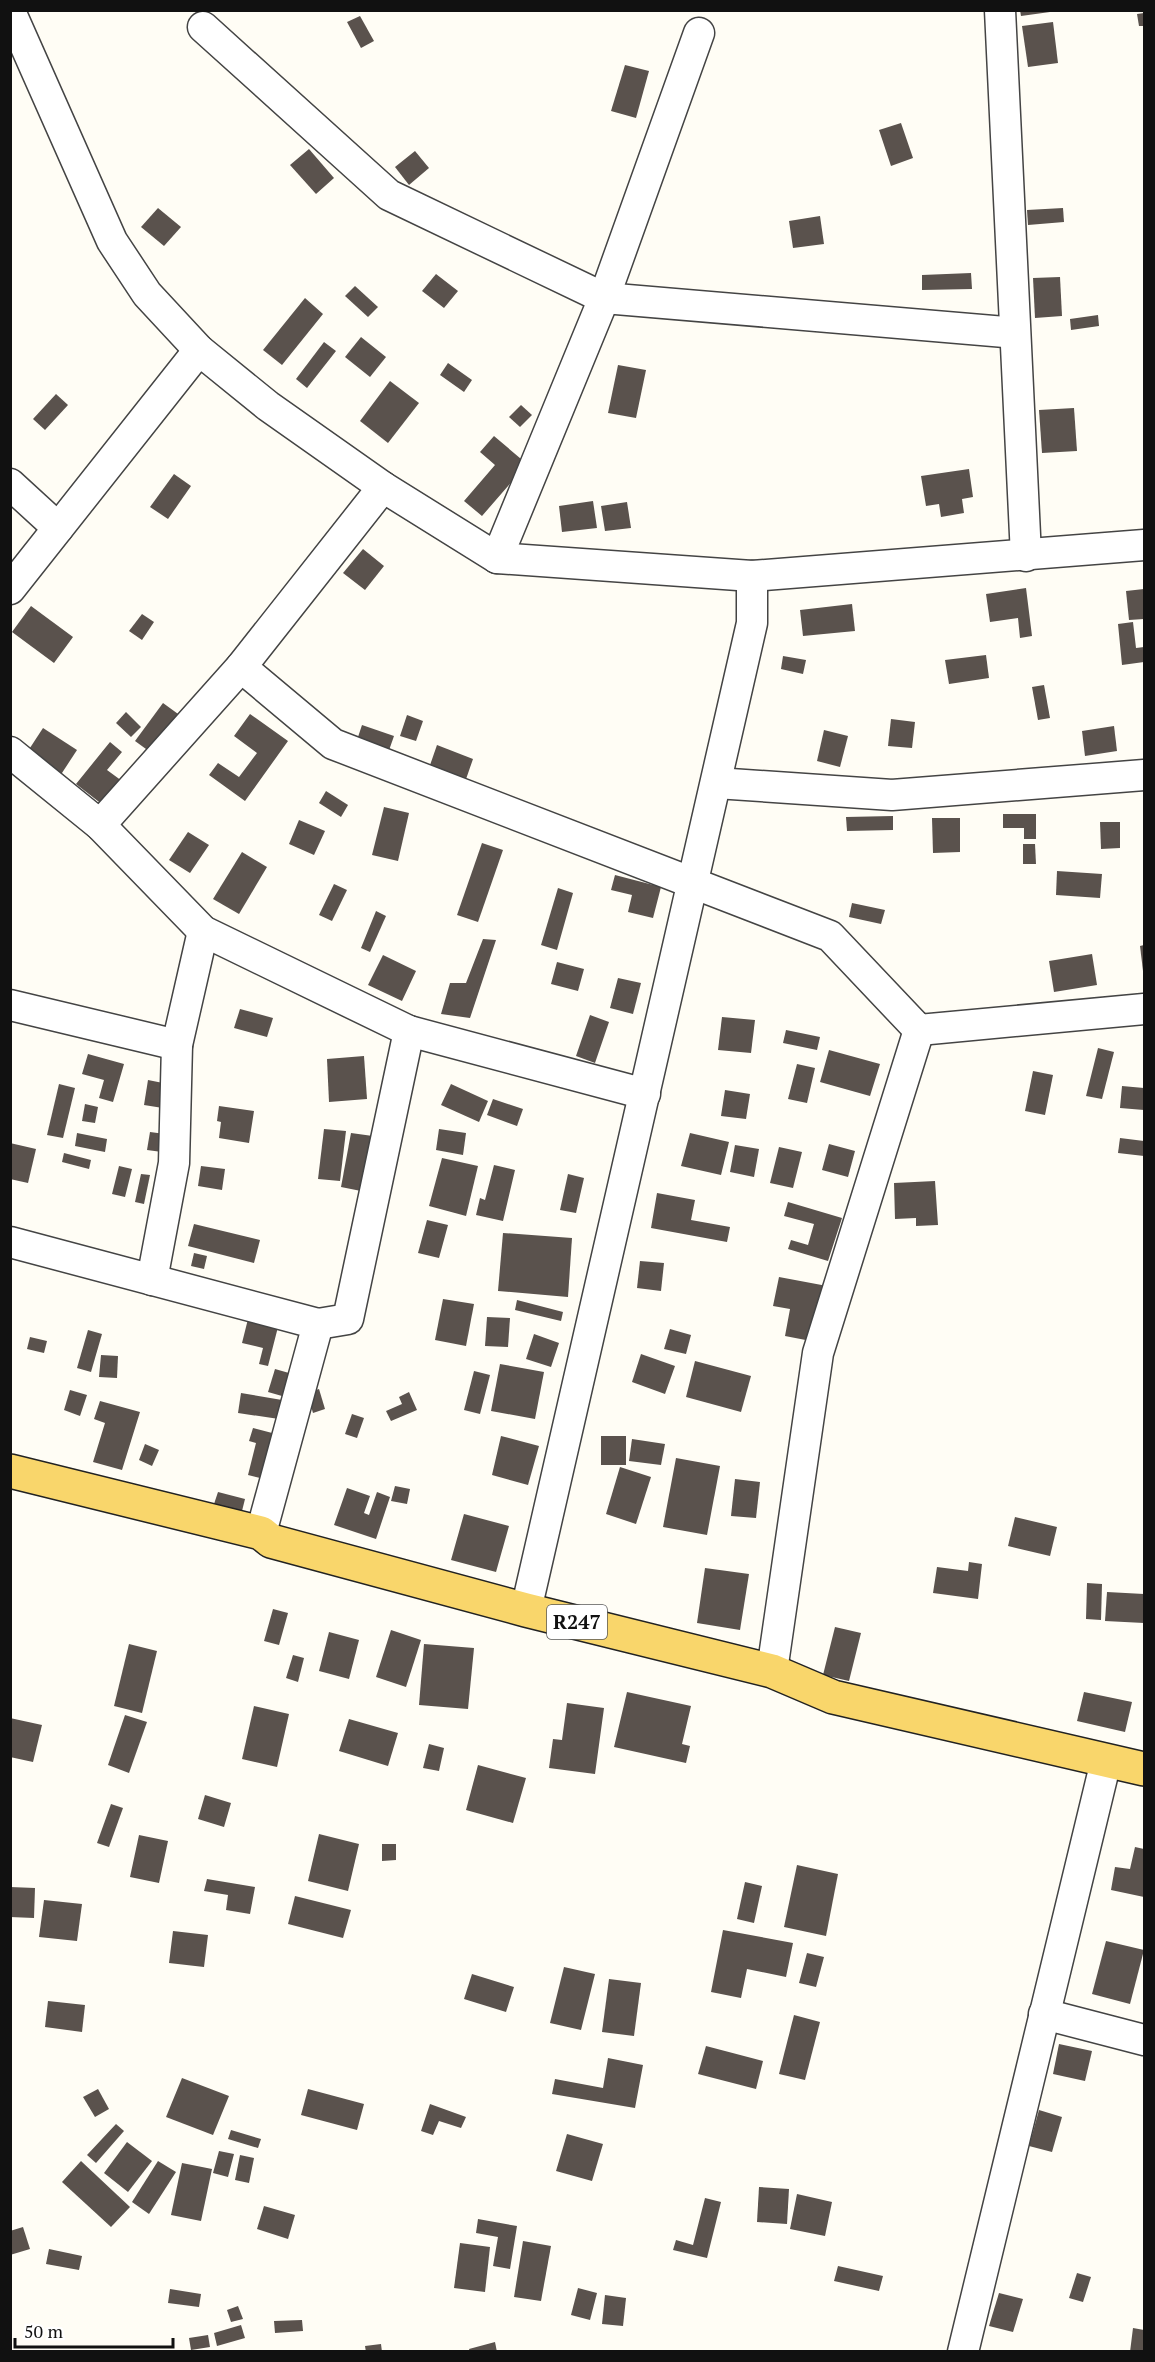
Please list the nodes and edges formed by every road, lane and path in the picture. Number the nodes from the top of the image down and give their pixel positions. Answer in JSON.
{"nodes":[{"id":1,"x":1000,"y":10,"type":"edge"},
{"id":2,"x":10,"y":11,"type":"edge"},
{"id":3,"x":203,"y":27,"type":"dead end"},
{"id":4,"x":699,"y":33,"type":"dead end"},
{"id":5,"x":604,"y":298,"type":"junction"},
{"id":6,"x":1005,"y":332,"type":"dead end"},
{"id":7,"x":200,"y":350,"type":"junction"},
{"id":8,"x":10,"y":484,"type":"edge"},
{"id":9,"x":383,"y":487,"type":"junction"},
{"id":10,"x":58,"y":528,"type":"junction"},
{"id":11,"x":1144,"y":545,"type":"edge"},
{"id":12,"x":1026,"y":556,"type":"junction"},
{"id":13,"x":497,"y":558,"type":"junction"},
{"id":14,"x":752,"y":576,"type":"junction"},
{"id":15,"x":10,"y":589,"type":"edge"},
{"id":16,"x":241,"y":667,"type":"junction"},
{"id":17,"x":10,"y":752,"type":"edge"},
{"id":18,"x":1144,"y":775,"type":"edge"},
{"id":19,"x":716,"y":783,"type":"junction"},
{"id":20,"x":100,"y":825,"type":"junction"},
{"id":21,"x":694,"y":885,"type":"junction"},
{"id":22,"x":203,"y":931,"type":"junction"},
{"id":23,"x":10,"y":1005,"type":"edge"},
{"id":24,"x":1144,"y":1009,"type":"edge"},
{"id":25,"x":919,"y":1030,"type":"junction"},
{"id":26,"x":409,"y":1031,"type":"junction"},
{"id":27,"x":177,"y":1046,"type":"junction"},
{"id":28,"x":645,"y":1094,"type":"junction"},
{"id":29,"x":10,"y":1242,"type":"edge"},
{"id":30,"x":152,"y":1280,"type":"junction"},
{"id":31,"x":318,"y":1324,"type":"junction"},
{"id":32,"x":10,"y":1471,"type":"edge"},
{"id":33,"x":261,"y":1533,"type":"junction"},
{"id":34,"x":525,"y":1610,"type":"junction"},
{"id":35,"x":772,"y":1671,"type":"junction"},
{"id":36,"x":1106,"y":1761,"type":"junction"},
{"id":37,"x":1144,"y":1769,"type":"edge"},
{"id":38,"x":1044,"y":2014,"type":"junction"},
{"id":39,"x":1144,"y":2040,"type":"edge"},
{"id":40,"x":963,"y":2352,"type":"edge"}],
"edges":[{"from":1,"to":12,"type":"street"},
{"from":2,"to":7,"type":"street"},
{"from":3,"to":5,"type":"street"},
{"from":4,"to":5,"type":"street"},
{"from":5,"to":6,"type":"street"},
{"from":5,"to":13,"type":"street"},
{"from":7,"to":9,"type":"street"},
{"from":7,"to":10,"type":"street"},
{"from":8,"to":10,"type":"street"},
{"from":9,"to":13,"type":"street"},
{"from":9,"to":16,"type":"street"},
{"from":10,"to":15,"type":"street"},
{"from":11,"to":12,"type":"street"},
{"from":12,"to":14,"type":"street"},
{"from":13,"to":14,"type":"street"},
{"from":14,"to":19,"type":"street"},
{"from":16,"to":20,"type":"street"},
{"from":16,"to":21,"type":"street"},
{"from":17,"to":20,"type":"street"},
{"from":18,"to":19,"type":"street"},
{"from":19,"to":21,"type":"street"},
{"from":20,"to":22,"type":"street"},
{"from":21,"to":25,"type":"street"},
{"from":21,"to":28,"type":"street"},
{"from":22,"to":26,"type":"street"},
{"from":22,"to":27,"type":"street"},
{"from":23,"to":27,"type":"street"},
{"from":24,"to":25,"type":"street"},
{"from":25,"to":35,"type":"street"},
{"from":26,"to":28,"type":"street"},
{"from":26,"to":31,"type":"street"},
{"from":27,"to":30,"type":"street"},
{"from":28,"to":34,"type":"street"},
{"from":29,"to":30,"type":"street"},
{"from":30,"to":31,"type":"street"},
{"from":31,"to":33,"type":"street"},
{"from":32,"to":33,"type":"main road","number":"R247"},
{"from":33,"to":34,"type":"main road","number":"R247"},
{"from":34,"to":35,"type":"main road","number":"R247"},
{"from":35,"to":36,"type":"main road","number":"R247"},
{"from":36,"to":37,"type":"main road","number":"R247"},
{"from":36,"to":38,"type":"street"},
{"from":38,"to":39,"type":"street"},
{"from":38,"to":40,"type":"street"}]}
